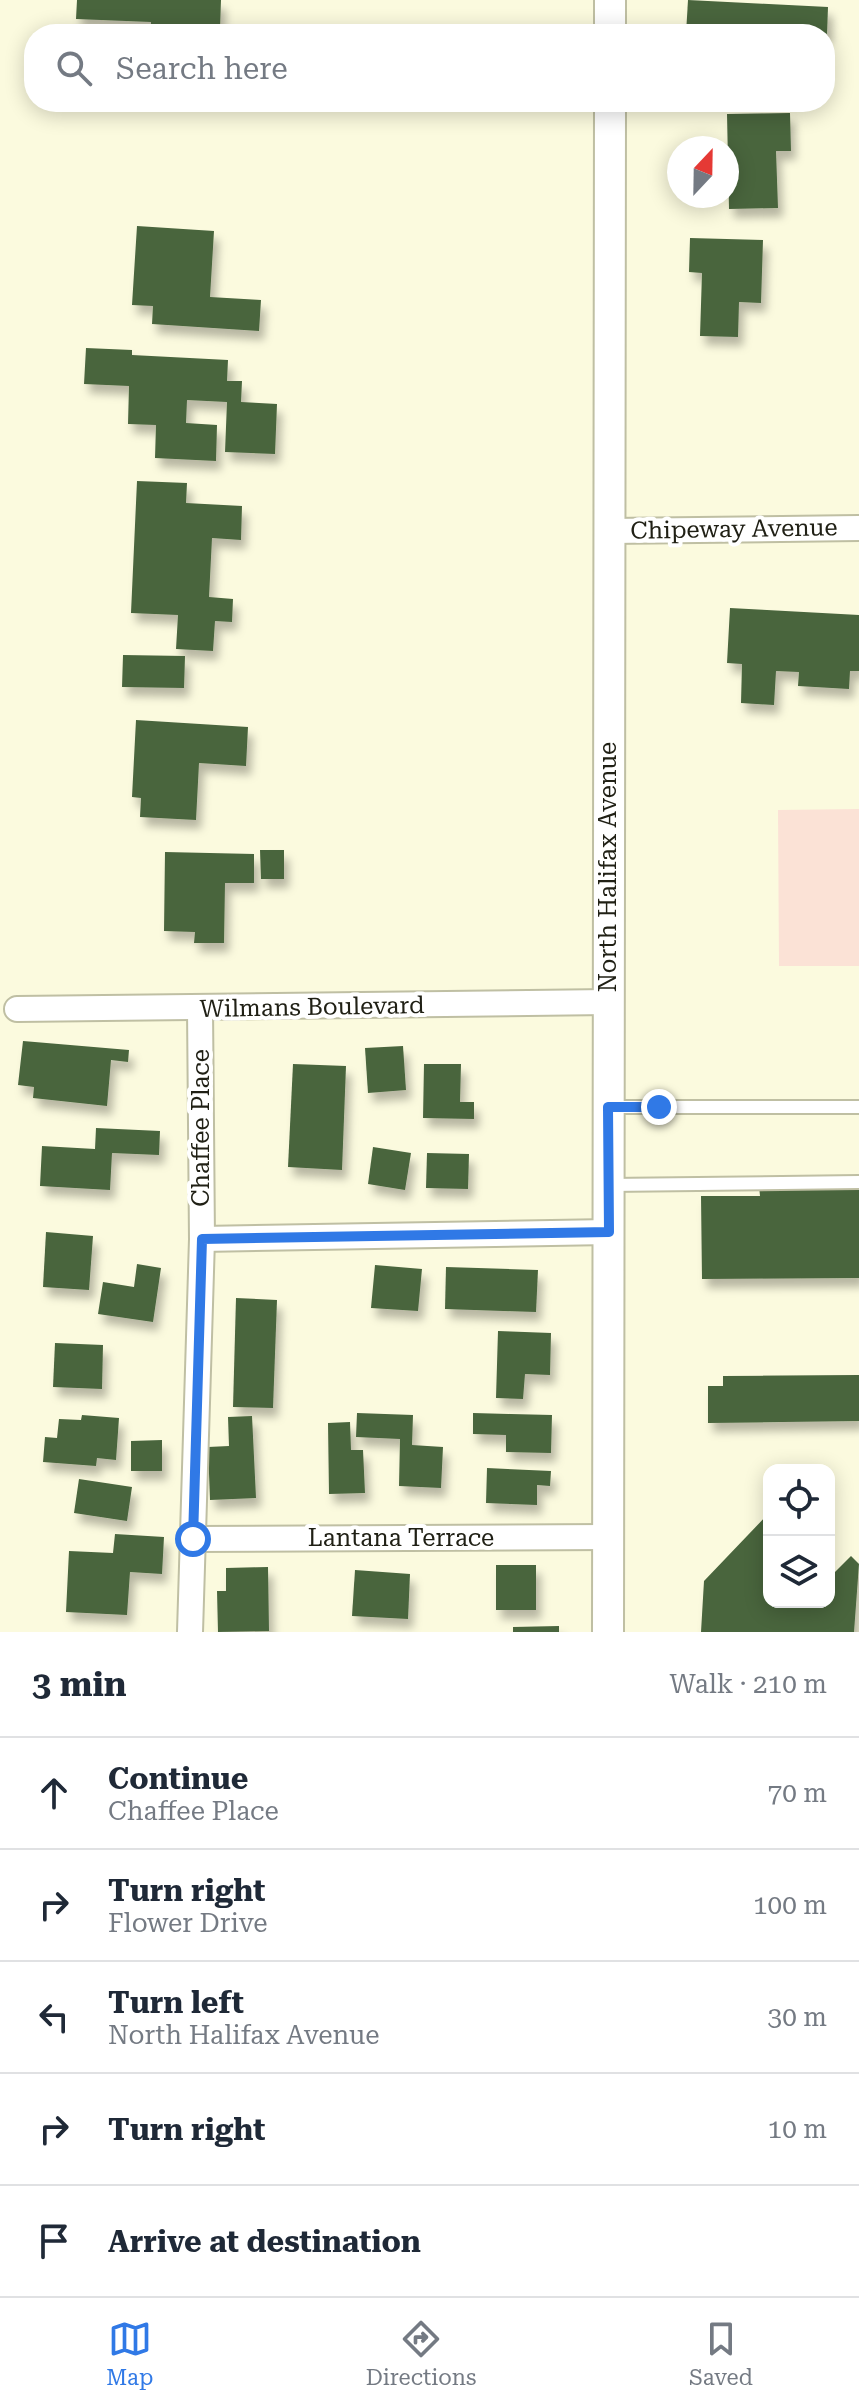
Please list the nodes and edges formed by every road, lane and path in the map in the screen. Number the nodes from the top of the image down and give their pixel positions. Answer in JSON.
{"nodes":[{"id":1,"x":610,"y":0,"type":"edge"},
{"id":2,"x":610,"y":24,"type":"edge"},
{"id":3,"x":610,"y":112,"type":"edge"},
{"id":4,"x":859,"y":528,"type":"edge"},
{"id":5,"x":610,"y":531,"type":"junction"},
{"id":6,"x":608,"y":1002,"type":"junction"},
{"id":7,"x":200,"y":1008,"type":"junction"},
{"id":8,"x":17,"y":1009,"type":"dead end"},
{"id":9,"x":608,"y":1107,"type":"junction"},
{"id":10,"x":859,"y":1107,"type":"edge"},
{"id":11,"x":859,"y":1182,"type":"edge"},
{"id":12,"x":609,"y":1185,"type":"junction"},
{"id":13,"x":609,"y":1232,"type":"junction"},
{"id":14,"x":202,"y":1239,"type":"junction"},
{"id":15,"x":608,"y":1537,"type":"junction"},
{"id":16,"x":193,"y":1539,"type":"junction"},
{"id":17,"x":190,"y":1632,"type":"edge"},
{"id":18,"x":608,"y":1632,"type":"edge"}],
"edges":[{"from":1,"to":2,"type":"street"},
{"from":3,"to":5,"type":"street","name":"North Halifax Avenue"},
{"from":4,"to":5,"type":"street","name":"Chipeway Avenue"},
{"from":5,"to":6,"type":"street","name":"North Halifax Avenue"},
{"from":6,"to":7,"type":"street","name":"Wilmans Boulevard"},
{"from":6,"to":9,"type":"street","name":"North Halifax Avenue"},
{"from":7,"to":8,"type":"street","name":"Wilmans Boulevard"},
{"from":7,"to":14,"type":"street","name":"Chaffee Place"},
{"from":9,"to":10,"type":"lane"},
{"from":9,"to":12,"type":"street","name":"North Halifax Avenue"},
{"from":11,"to":12,"type":"lane"},
{"from":12,"to":13,"type":"street","name":"North Halifax Avenue"},
{"from":13,"to":14,"type":"street"},
{"from":13,"to":15,"type":"street","name":"North Halifax Avenue"},
{"from":14,"to":16,"type":"street","name":"Chaffee Place"},
{"from":15,"to":16,"type":"street","name":"Lantana Terrace"},
{"from":15,"to":18,"type":"street","name":"North Halifax Avenue"},
{"from":16,"to":17,"type":"street","name":"Chaffee Place"}]}
